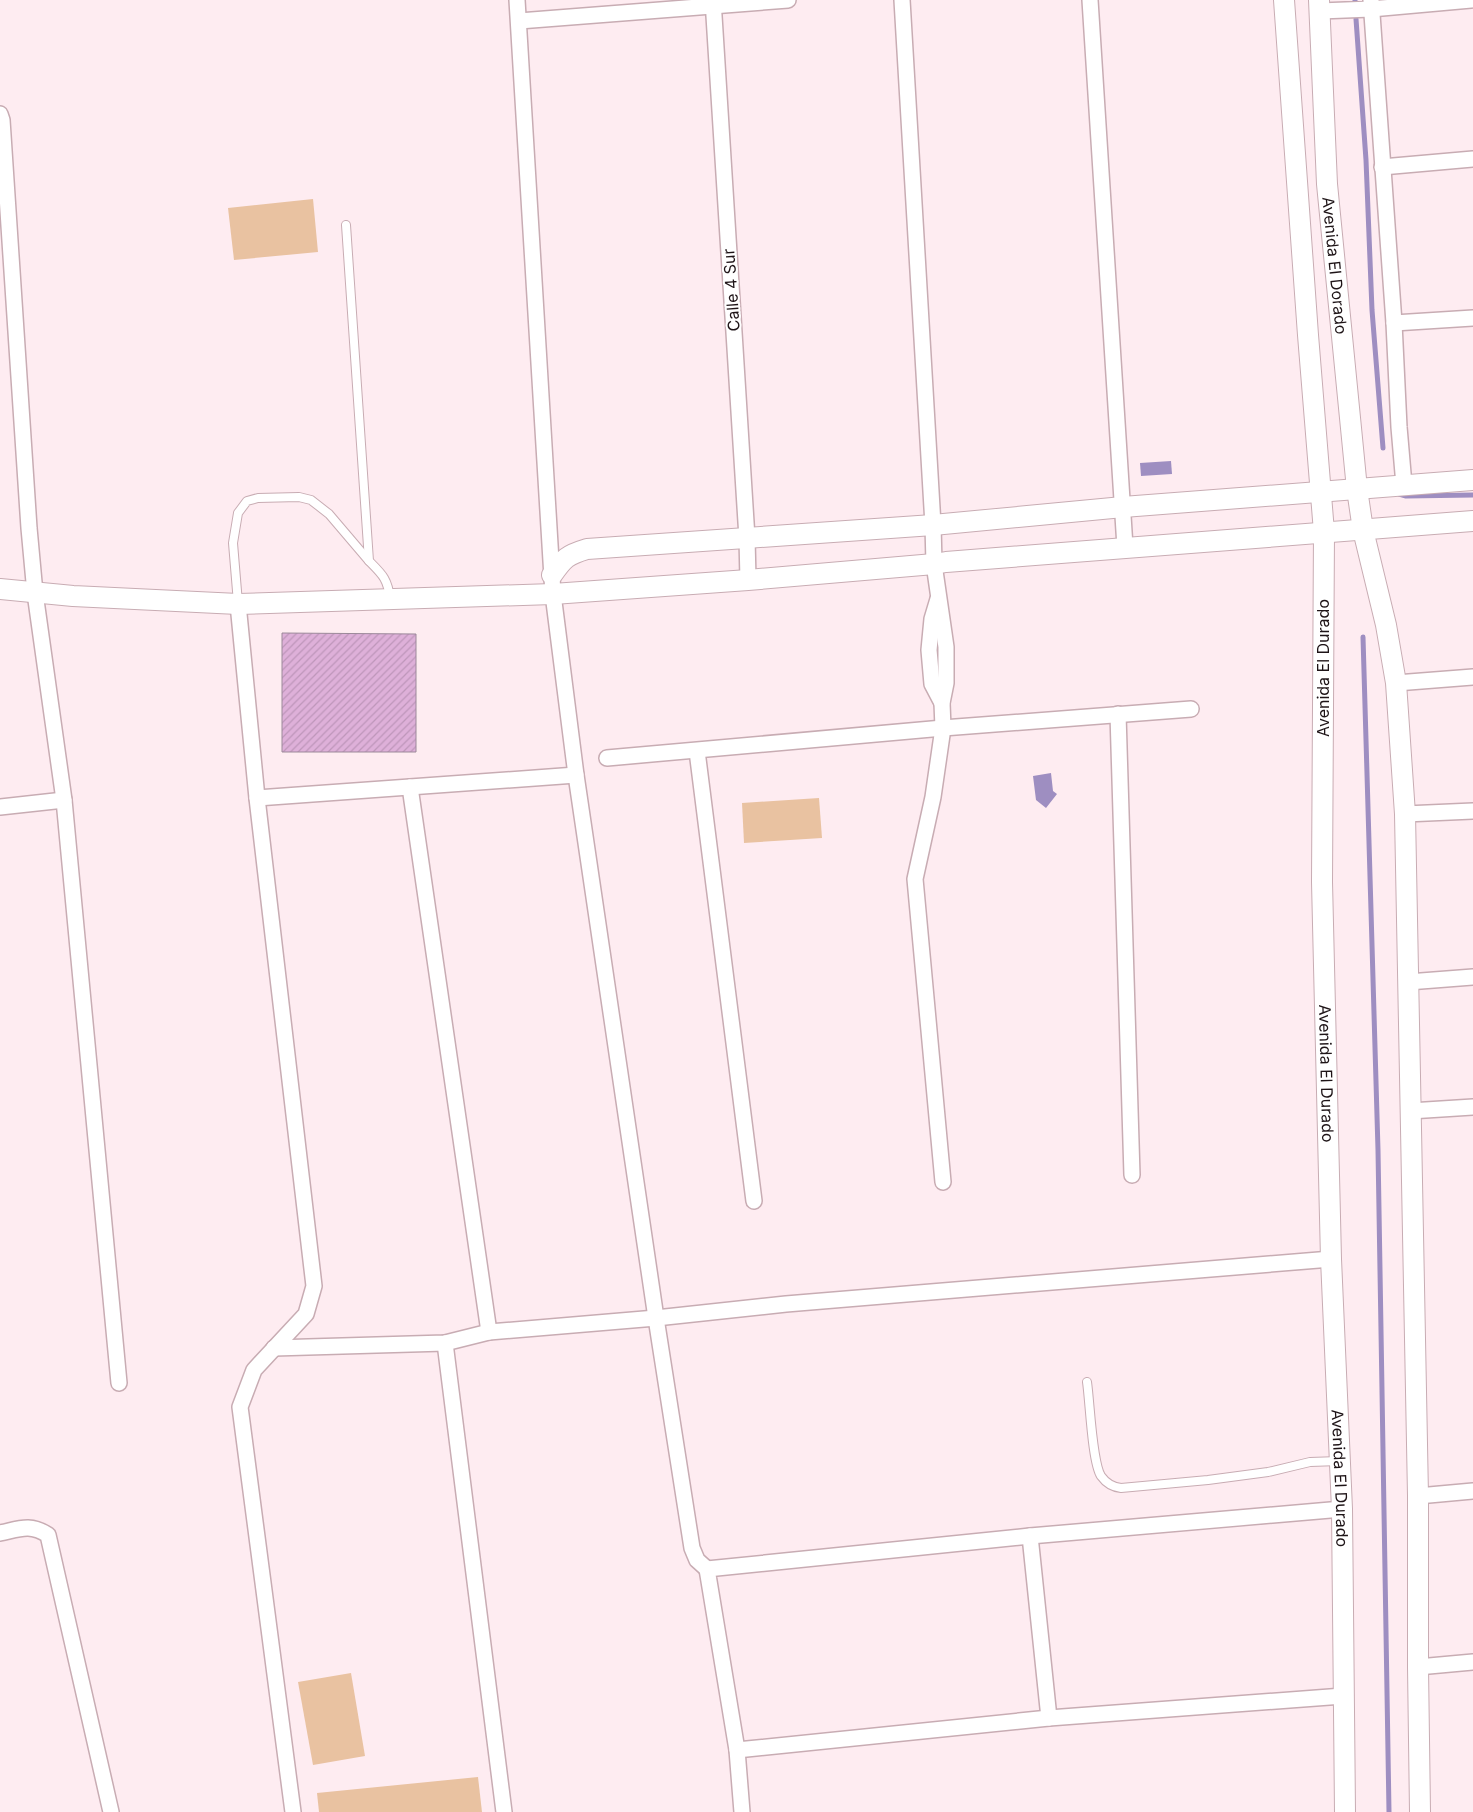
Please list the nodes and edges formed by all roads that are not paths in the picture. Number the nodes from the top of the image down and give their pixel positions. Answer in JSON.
{"nodes":[{"id":1,"x":518,"y":0,"type":"edge"},
{"id":2,"x":788,"y":0,"type":"edge"},
{"id":3,"x":902,"y":0,"type":"edge"},
{"id":4,"x":1090,"y":0,"type":"edge"},
{"id":5,"x":1284,"y":0,"type":"edge"},
{"id":6,"x":1471,"y":0,"type":"edge"},
{"id":7,"x":714,"y":3,"type":"edge"},
{"id":8,"x":1320,"y":5,"type":"edge"},
{"id":9,"x":1371,"y":5,"type":"edge"},
{"id":10,"x":519,"y":21,"type":"junction"},
{"id":11,"x":0,"y":114,"type":"edge"},
{"id":12,"x":1473,"y":160,"type":"edge"},
{"id":13,"x":1382,"y":167,"type":"junction"},
{"id":14,"x":346,"y":225,"type":"dead end"},
{"id":15,"x":1473,"y":318,"type":"edge"},
{"id":16,"x":1394,"y":323,"type":"junction"},
{"id":17,"x":1308,"y":335,"type":"joint"},
{"id":18,"x":1473,"y":480,"type":"edge"},
{"id":19,"x":1404,"y":485,"type":"junction"},
{"id":20,"x":1357,"y":489,"type":"junction"},
{"id":21,"x":1321,"y":491,"type":"junction"},
{"id":22,"x":1123,"y":507,"type":"junction"},
{"id":23,"x":1473,"y":521,"type":"edge"},
{"id":24,"x":933,"y":525,"type":"junction"},
{"id":25,"x":1363,"y":530,"type":"junction"},
{"id":26,"x":1324,"y":532,"type":"junction"},
{"id":27,"x":746,"y":538,"type":"junction"},
{"id":28,"x":1125,"y":547,"type":"junction"},
{"id":29,"x":369,"y":561,"type":"junction"},
{"id":30,"x":934,"y":564,"type":"junction"},
{"id":31,"x":748,"y":580,"type":"junction"},
{"id":32,"x":552,"y":584,"type":"junction"},
{"id":33,"x":0,"y":589,"type":"edge"},
{"id":34,"x":35,"y":593,"type":"junction"},
{"id":35,"x":390,"y":598,"type":"junction"},
{"id":36,"x":238,"y":604,"type":"junction"},
{"id":37,"x":1473,"y":677,"type":"edge"},
{"id":38,"x":1396,"y":683,"type":"junction"},
{"id":39,"x":1191,"y":709,"type":"dead end"},
{"id":40,"x":1118,"y":714,"type":"junction"},
{"id":41,"x":943,"y":728,"type":"junction"},
{"id":42,"x":697,"y":751,"type":"junction"},
{"id":43,"x":607,"y":758,"type":"dead end"},
{"id":44,"x":576,"y":774,"type":"junction"},
{"id":45,"x":410,"y":786,"type":"junction"},
{"id":46,"x":257,"y":798,"type":"junction"},
{"id":47,"x":64,"y":800,"type":"junction"},
{"id":48,"x":0,"y":807,"type":"edge"},
{"id":49,"x":1473,"y":811,"type":"edge"},
{"id":50,"x":1405,"y":814,"type":"junction"},
{"id":51,"x":1473,"y":977,"type":"edge"},
{"id":52,"x":1408,"y":982,"type":"junction"},
{"id":53,"x":1473,"y":1107,"type":"edge"},
{"id":54,"x":1410,"y":1111,"type":"junction"},
{"id":55,"x":1132,"y":1174,"type":"dead end"},
{"id":56,"x":943,"y":1182,"type":"dead end"},
{"id":57,"x":754,"y":1201,"type":"dead end"},
{"id":58,"x":1331,"y":1260,"type":"junction"},
{"id":59,"x":656,"y":1318,"type":"junction"},
{"id":60,"x":489,"y":1332,"type":"junction"},
{"id":61,"x":445,"y":1343,"type":"junction"},
{"id":62,"x":274,"y":1348,"type":"junction"},
{"id":63,"x":119,"y":1382,"type":"dead end"},
{"id":64,"x":1087,"y":1382,"type":"dead end"},
{"id":65,"x":1339,"y":1461,"type":"junction"},
{"id":66,"x":1473,"y":1491,"type":"edge"},
{"id":67,"x":1418,"y":1496,"type":"junction"},
{"id":68,"x":1342,"y":1509,"type":"junction"},
{"id":69,"x":0,"y":1533,"type":"edge"},
{"id":70,"x":1030,"y":1536,"type":"junction"},
{"id":71,"x":707,"y":1569,"type":"junction"},
{"id":72,"x":1473,"y":1662,"type":"edge"},
{"id":73,"x":1418,"y":1667,"type":"junction"},
{"id":74,"x":1343,"y":1696,"type":"junction"},
{"id":75,"x":1049,"y":1718,"type":"junction"},
{"id":76,"x":737,"y":1750,"type":"junction"},
{"id":77,"x":111,"y":1812,"type":"edge"},
{"id":78,"x":292,"y":1812,"type":"edge"},
{"id":79,"x":504,"y":1812,"type":"edge"},
{"id":80,"x":742,"y":1812,"type":"edge"},
{"id":81,"x":1345,"y":1812,"type":"edge"},
{"id":82,"x":1420,"y":1812,"type":"edge"}],
"edges":[{"from":1,"to":10,"type":"street"},
{"from":2,"to":7,"type":"street"},
{"from":3,"to":24,"type":"street"},
{"from":4,"to":22,"type":"street"},
{"from":5,"to":17,"type":"main road","name":"Avenida El Dorado"},
{"from":6,"to":9,"type":"street"},
{"from":7,"to":10,"type":"street"},
{"from":7,"to":27,"type":"street","name":"Calle 4 Sur"},
{"from":8,"to":9,"type":"street"},
{"from":8,"to":20,"type":"main road","name":"Avenida El Dorado"},
{"from":9,"to":13,"type":"street"},
{"from":10,"to":32,"type":"street"},
{"from":11,"to":34,"type":"street"},
{"from":12,"to":13,"type":"street"},
{"from":13,"to":16,"type":"street"},
{"from":14,"to":29,"type":"lane"},
{"from":15,"to":16,"type":"street"},
{"from":16,"to":19,"type":"street"},
{"from":17,"to":21,"type":"main road","name":"Avenida El Durado"},
{"from":18,"to":19,"type":"main road"},
{"from":19,"to":20,"type":"main road"},
{"from":20,"to":21,"type":"main road"},
{"from":20,"to":25,"type":"main road","name":"Avenida El Dorado"},
{"from":21,"to":22,"type":"main road"},
{"from":21,"to":26,"type":"main road","name":"Avenida El Durado"},
{"from":22,"to":24,"type":"main road"},
{"from":22,"to":28,"type":"street"},
{"from":23,"to":25,"type":"main road"},
{"from":24,"to":27,"type":"main road"},
{"from":24,"to":30,"type":"street"},
{"from":25,"to":26,"type":"main road"},
{"from":25,"to":38,"type":"main road"},
{"from":26,"to":28,"type":"main road"},
{"from":26,"to":58,"type":"main road","name":"Avenida El Durado"},
{"from":27,"to":31,"type":"street","name":"Calle 4 Sur"},
{"from":27,"to":32,"type":"main road"},
{"from":28,"to":30,"type":"main road"},
{"from":29,"to":35,"type":"lane"},
{"from":29,"to":36,"type":"lane"},
{"from":30,"to":31,"type":"main road"},
{"from":30,"to":41,"type":"street"},
{"from":31,"to":32,"type":"main road"},
{"from":32,"to":35,"type":"main road"},
{"from":32,"to":44,"type":"street"},
{"from":33,"to":34,"type":"main road"},
{"from":34,"to":36,"type":"main road"},
{"from":34,"to":47,"type":"street"},
{"from":35,"to":36,"type":"main road"},
{"from":36,"to":46,"type":"street"},
{"from":37,"to":38,"type":"street"},
{"from":38,"to":50,"type":"main road"},
{"from":39,"to":40,"type":"street"},
{"from":40,"to":41,"type":"street"},
{"from":40,"to":55,"type":"street"},
{"from":41,"to":42,"type":"street"},
{"from":41,"to":56,"type":"street"},
{"from":42,"to":43,"type":"street"},
{"from":42,"to":57,"type":"street"},
{"from":44,"to":45,"type":"street"},
{"from":44,"to":59,"type":"street"},
{"from":45,"to":46,"type":"street"},
{"from":45,"to":60,"type":"street"},
{"from":46,"to":62,"type":"street"},
{"from":47,"to":48,"type":"street"},
{"from":47,"to":63,"type":"street"},
{"from":49,"to":50,"type":"street"},
{"from":50,"to":52,"type":"main road"},
{"from":51,"to":52,"type":"street"},
{"from":52,"to":54,"type":"main road"},
{"from":53,"to":54,"type":"street"},
{"from":54,"to":67,"type":"main road"},
{"from":58,"to":59,"type":"street"},
{"from":58,"to":65,"type":"main road","name":"Avenida El Durado"},
{"from":59,"to":60,"type":"street"},
{"from":59,"to":71,"type":"street"},
{"from":60,"to":61,"type":"street"},
{"from":61,"to":62,"type":"street"},
{"from":61,"to":79,"type":"street"},
{"from":62,"to":78,"type":"street"},
{"from":64,"to":65,"type":"lane"},
{"from":65,"to":68,"type":"main road","name":"Avenida El Durado"},
{"from":66,"to":67,"type":"street"},
{"from":67,"to":73,"type":"main road"},
{"from":68,"to":70,"type":"street"},
{"from":68,"to":74,"type":"main road","name":"Avenida El Durado"},
{"from":69,"to":77,"type":"street"},
{"from":70,"to":71,"type":"street"},
{"from":70,"to":75,"type":"street"},
{"from":71,"to":76,"type":"street"},
{"from":72,"to":73,"type":"street"},
{"from":73,"to":82,"type":"main road"},
{"from":74,"to":75,"type":"street"},
{"from":74,"to":81,"type":"main road","name":"Avenida El Durado"},
{"from":75,"to":76,"type":"street"},
{"from":76,"to":80,"type":"street"}]}
